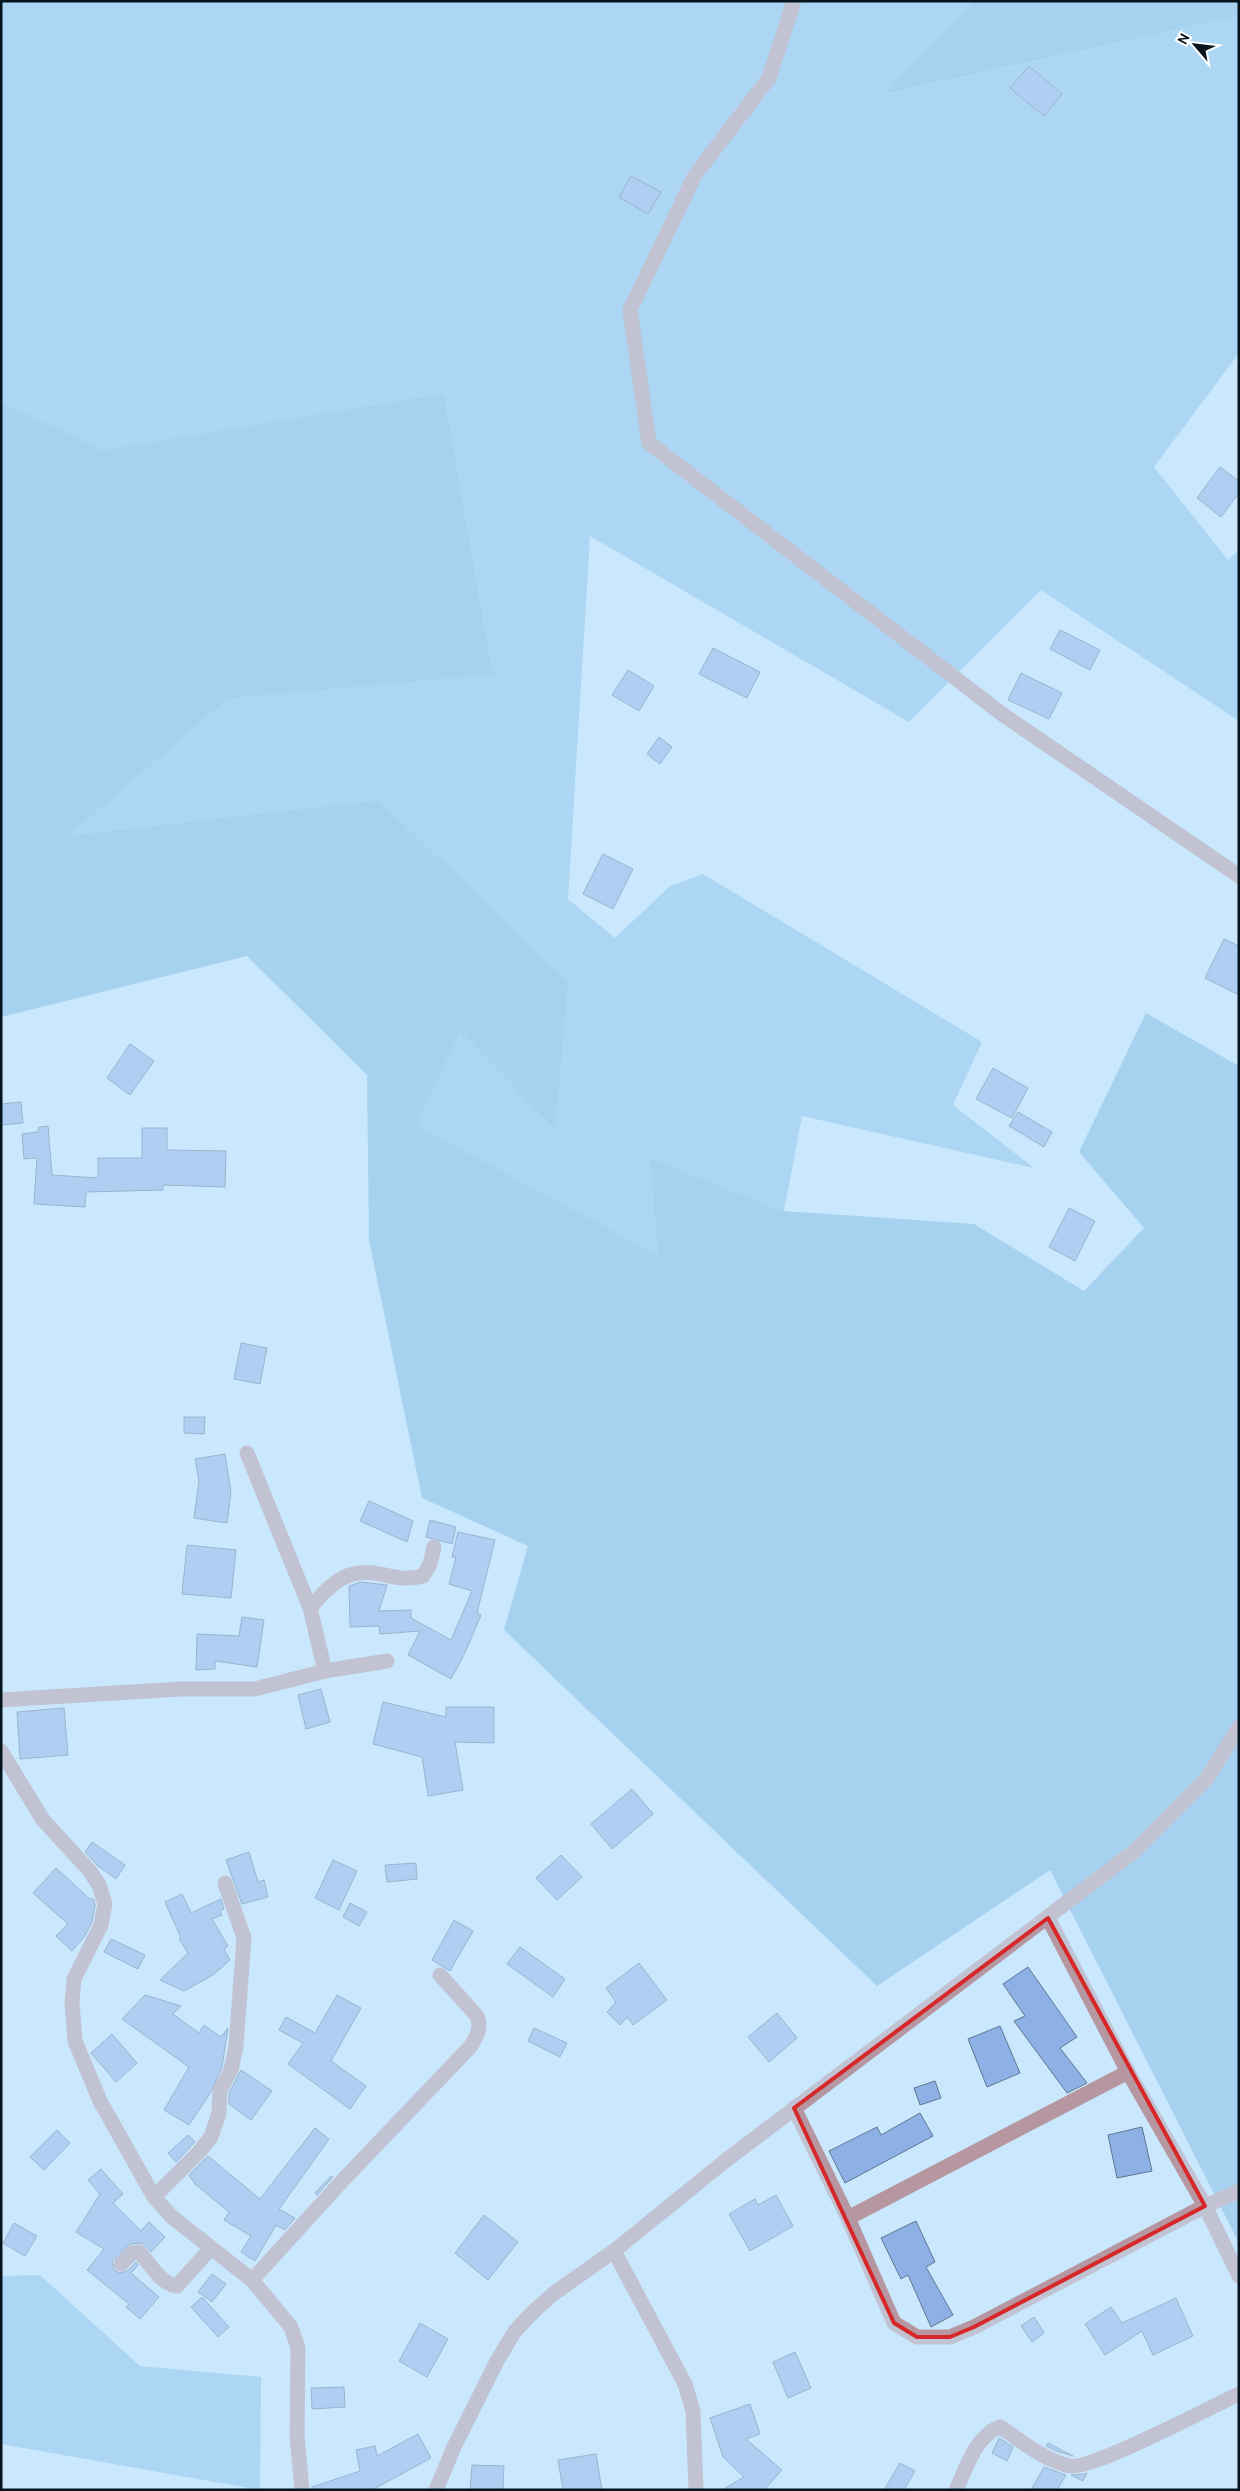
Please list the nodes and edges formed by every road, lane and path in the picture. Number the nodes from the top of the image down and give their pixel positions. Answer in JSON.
{"nodes":[{"id":1,"x":794,"y":1,"type":"edge"},
{"id":2,"x":1239,"y":876,"type":"edge"},
{"id":3,"x":247,"y":1453,"type":"dead end"},
{"id":4,"x":434,"y":1546,"type":"dead end"},
{"id":5,"x":310,"y":1608,"type":"junction"},
{"id":6,"x":387,"y":1661,"type":"dead end"},
{"id":7,"x":325,"y":1671,"type":"junction"},
{"id":8,"x":1,"y":1700,"type":"edge"},
{"id":9,"x":1238,"y":1728,"type":"edge"},
{"id":10,"x":4,"y":1762,"type":"edge"},
{"id":11,"x":225,"y":1883,"type":"dead end"},
{"id":12,"x":1048,"y":1918,"type":"junction"},
{"id":13,"x":440,"y":1975,"type":"dead end"},
{"id":14,"x":1128,"y":2072,"type":"junction"},
{"id":15,"x":794,"y":2108,"type":"junction"},
{"id":16,"x":1239,"y":2192,"type":"edge"},
{"id":17,"x":154,"y":2197,"type":"junction"},
{"id":18,"x":1205,"y":2206,"type":"junction"},
{"id":19,"x":848,"y":2218,"type":"junction"},
{"id":20,"x":211,"y":2248,"type":"junction"},
{"id":21,"x":614,"y":2250,"type":"junction"},
{"id":22,"x":121,"y":2264,"type":"dead end"},
{"id":23,"x":1239,"y":2276,"type":"edge"},
{"id":24,"x":252,"y":2280,"type":"junction"},
{"id":25,"x":1239,"y":2394,"type":"edge"},
{"id":26,"x":302,"y":2490,"type":"edge"},
{"id":27,"x":436,"y":2490,"type":"edge"},
{"id":28,"x":696,"y":2490,"type":"edge"},
{"id":29,"x":956,"y":2490,"type":"edge"}],
"edges":[{"from":1,"to":2,"type":"street"},
{"from":3,"to":5,"type":"street"},
{"from":4,"to":5,"type":"street"},
{"from":5,"to":7,"type":"street"},
{"from":6,"to":7,"type":"street"},
{"from":7,"to":8,"type":"street"},
{"from":9,"to":12,"type":"street"},
{"from":10,"to":17,"type":"street"},
{"from":11,"to":17,"type":"street"},
{"from":12,"to":14,"type":"street"},
{"from":12,"to":15,"type":"street"},
{"from":13,"to":24,"type":"street"},
{"from":14,"to":18,"type":"street"},
{"from":14,"to":19,"type":"street"},
{"from":15,"to":19,"type":"street"},
{"from":15,"to":21,"type":"street"},
{"from":16,"to":18,"type":"street"},
{"from":17,"to":20,"type":"street"},
{"from":18,"to":19,"type":"street"},
{"from":18,"to":23,"type":"street"},
{"from":20,"to":22,"type":"street"},
{"from":20,"to":24,"type":"street"},
{"from":21,"to":27,"type":"street"},
{"from":21,"to":28,"type":"street"},
{"from":24,"to":26,"type":"street"},
{"from":25,"to":29,"type":"street"}]}
